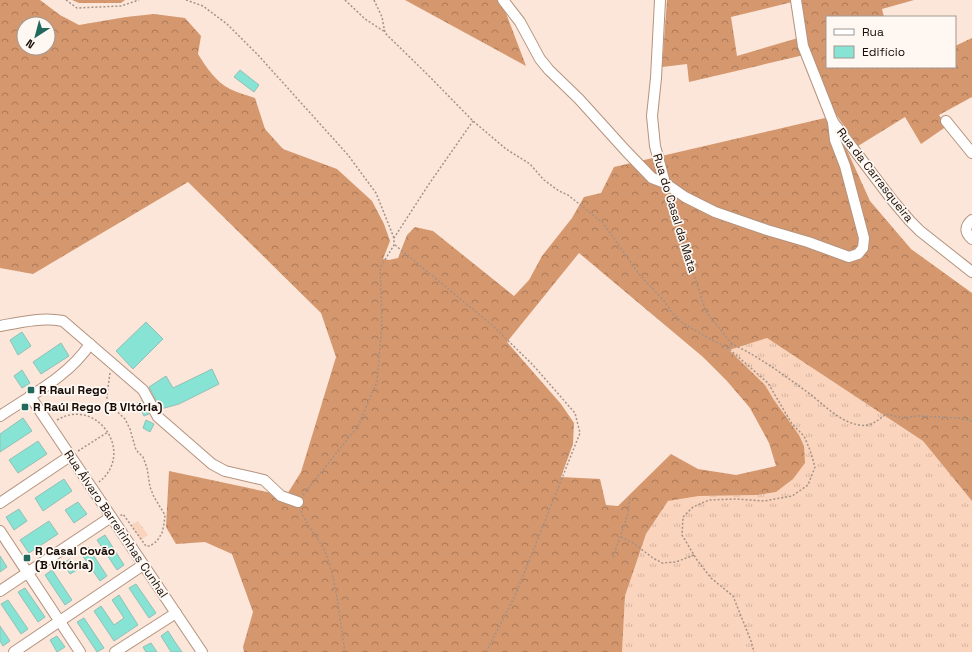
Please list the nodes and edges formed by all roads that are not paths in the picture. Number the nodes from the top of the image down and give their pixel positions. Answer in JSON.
{"nodes":[{"id":1,"x":504,"y":0,"type":"edge"},
{"id":2,"x":660,"y":0,"type":"edge"},
{"id":3,"x":796,"y":0,"type":"edge"},
{"id":4,"x":946,"y":121,"type":"dead end"},
{"id":5,"x":834,"y":122,"type":"junction"},
{"id":6,"x":972,"y":153,"type":"edge"},
{"id":7,"x":664,"y":183,"type":"junction"},
{"id":8,"x":972,"y":220,"type":"edge"},
{"id":9,"x":972,"y":239,"type":"edge"},
{"id":10,"x":955,"y":258,"type":"junction"},
{"id":11,"x":972,"y":261,"type":"edge"},
{"id":12,"x":972,"y":272,"type":"edge"},
{"id":13,"x":0,"y":326,"type":"edge"},
{"id":14,"x":90,"y":344,"type":"junction"},
{"id":15,"x":30,"y":396,"type":"junction"},
{"id":16,"x":0,"y":416,"type":"edge"},
{"id":17,"x":70,"y":456,"type":"junction"},
{"id":18,"x":298,"y":502,"type":"road end"},
{"id":19,"x":0,"y":503,"type":"edge"},
{"id":20,"x":112,"y":519,"type":"junction"},
{"id":21,"x":0,"y":531,"type":"edge"},
{"id":22,"x":143,"y":565,"type":"junction"},
{"id":23,"x":27,"y":572,"type":"junction"},
{"id":24,"x":0,"y":591,"type":"edge"},
{"id":25,"x":176,"y":613,"type":"junction"},
{"id":26,"x":60,"y":622,"type":"junction"},
{"id":27,"x":14,"y":652,"type":"edge"},
{"id":28,"x":80,"y":652,"type":"edge"},
{"id":29,"x":115,"y":652,"type":"edge"},
{"id":30,"x":202,"y":652,"type":"edge"}],
"edges":[{"from":1,"to":7,"type":"street"},
{"from":2,"to":7,"type":"street","name":"Rua do Casal da Mata"},
{"from":3,"to":5,"type":"street"},
{"from":4,"to":6,"type":"street"},
{"from":5,"to":7,"type":"street"},
{"from":5,"to":10,"type":"street","name":"Rua da Carrasqueira"},
{"from":8,"to":9,"type":"street"},
{"from":10,"to":11,"type":"street"},
{"from":10,"to":12,"type":"street","name":"Rua da Carrasqueira"},
{"from":13,"to":14,"type":"street"},
{"from":14,"to":15,"type":"street"},
{"from":14,"to":18,"type":"street"},
{"from":15,"to":16,"type":"street"},
{"from":15,"to":17,"type":"street","name":"Rua Álvaro Barreirinhas Cunhal"},
{"from":17,"to":19,"type":"street"},
{"from":17,"to":20,"type":"street","name":"Rua Álvaro Barreirinhas Cunhal"},
{"from":20,"to":22,"type":"street","name":"Rua Álvaro Barreirinhas Cunhal"},
{"from":20,"to":23,"type":"street"},
{"from":21,"to":23,"type":"street"},
{"from":22,"to":25,"type":"street","name":"Rua Álvaro Barreirinhas Cunhal"},
{"from":22,"to":26,"type":"street"},
{"from":23,"to":24,"type":"street"},
{"from":23,"to":26,"type":"street"},
{"from":25,"to":29,"type":"street"},
{"from":25,"to":30,"type":"street","name":"Rua Álvaro Barreirinhas Cunhal"},
{"from":26,"to":27,"type":"street"},
{"from":26,"to":28,"type":"street"}]}
